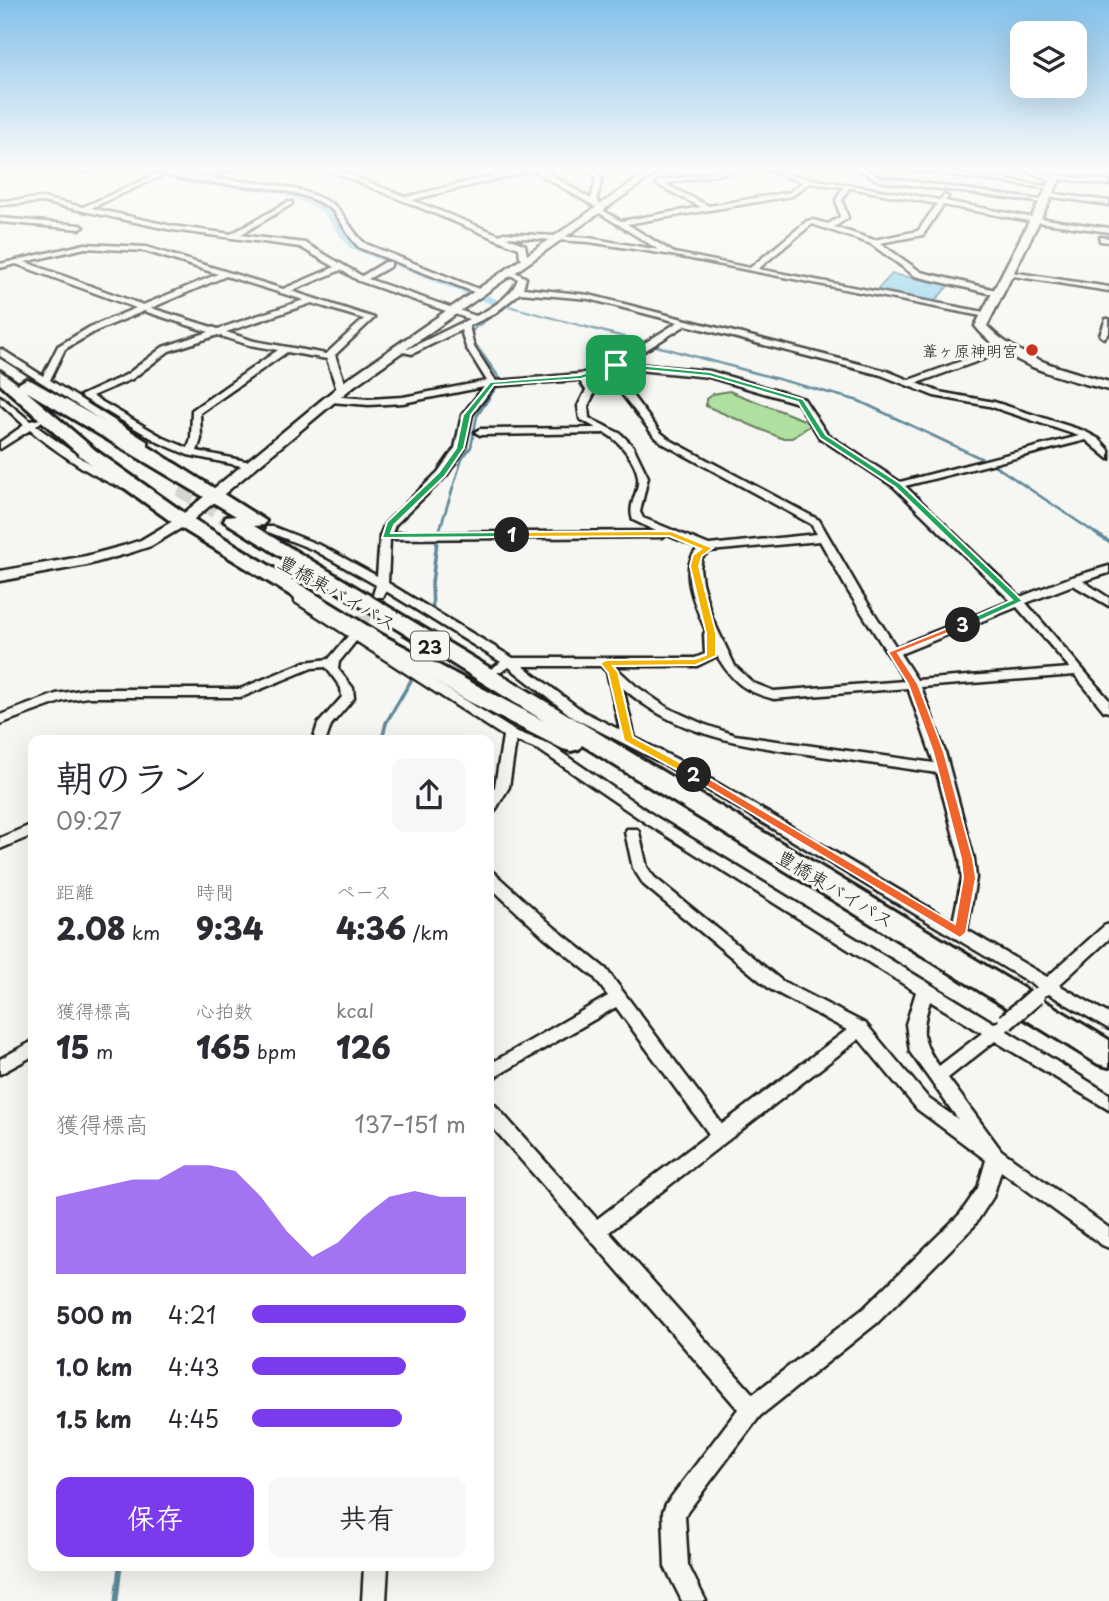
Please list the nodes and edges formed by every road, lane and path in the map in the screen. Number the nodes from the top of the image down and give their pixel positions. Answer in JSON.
{"nodes":[{"id":1,"x":84,"y":243,"type":"edge"},
{"id":2,"x":284,"y":243,"type":"edge"},
{"id":3,"x":359,"y":243,"type":"edge"},
{"id":4,"x":511,"y":243,"type":"edge"},
{"id":5,"x":550,"y":243,"type":"edge"},
{"id":6,"x":594,"y":243,"type":"edge"},
{"id":7,"x":653,"y":243,"type":"edge"},
{"id":8,"x":784,"y":243,"type":"edge"},
{"id":9,"x":875,"y":243,"type":"edge"},
{"id":10,"x":1023,"y":243,"type":"edge"},
{"id":11,"x":85,"y":246,"type":"junction"},
{"id":12,"x":672,"y":255,"type":"junction"},
{"id":13,"x":529,"y":257,"type":"junction"},
{"id":14,"x":14,"y":262,"type":"junction"},
{"id":15,"x":0,"y":263,"type":"edge"},
{"id":16,"x":388,"y":264,"type":"dead end"},
{"id":17,"x":341,"y":267,"type":"junction"},
{"id":18,"x":752,"y":270,"type":"junction"},
{"id":19,"x":510,"y":271,"type":"junction"},
{"id":20,"x":226,"y":273,"type":"junction"},
{"id":21,"x":1007,"y":273,"type":"junction"},
{"id":22,"x":362,"y":279,"type":"junction"},
{"id":23,"x":1109,"y":289,"type":"edge"},
{"id":24,"x":518,"y":290,"type":"junction"},
{"id":25,"x":285,"y":291,"type":"junction"},
{"id":26,"x":479,"y":293,"type":"junction"},
{"id":27,"x":997,"y":293,"type":"junction"},
{"id":28,"x":313,"y":300,"type":"junction"},
{"id":29,"x":142,"y":307,"type":"junction"},
{"id":30,"x":454,"y":311,"type":"junction"},
{"id":31,"x":986,"y":315,"type":"junction"},
{"id":32,"x":476,"y":319,"type":"junction"},
{"id":33,"x":686,"y":321,"type":"junction"},
{"id":34,"x":1109,"y":321,"type":"edge"},
{"id":35,"x":464,"y":324,"type":"junction"},
{"id":36,"x":218,"y":331,"type":"junction"},
{"id":37,"x":1104,"y":335,"type":"dead end"},
{"id":38,"x":1006,"y":348,"type":"junction"},
{"id":39,"x":286,"y":349,"type":"junction"},
{"id":40,"x":398,"y":350,"type":"junction"},
{"id":41,"x":0,"y":352,"type":"edge"},
{"id":42,"x":330,"y":356,"type":"junction"},
{"id":43,"x":611,"y":367,"type":"junction"},
{"id":44,"x":0,"y":369,"type":"edge"},
{"id":45,"x":0,"y":376,"type":"edge"},
{"id":46,"x":581,"y":377,"type":"junction"},
{"id":47,"x":45,"y":381,"type":"junction"},
{"id":48,"x":497,"y":383,"type":"junction"},
{"id":49,"x":908,"y":383,"type":"junction"},
{"id":50,"x":26,"y":384,"type":"junction"},
{"id":51,"x":1109,"y":386,"type":"edge"},
{"id":52,"x":342,"y":390,"type":"junction"},
{"id":53,"x":0,"y":399,"type":"edge"},
{"id":54,"x":330,"y":399,"type":"junction"},
{"id":55,"x":34,"y":423,"type":"junction"},
{"id":56,"x":608,"y":431,"type":"junction"},
{"id":57,"x":481,"y":432,"type":"dead end"},
{"id":58,"x":1088,"y":436,"type":"junction"},
{"id":59,"x":0,"y":446,"type":"edge"},
{"id":60,"x":143,"y":451,"type":"junction"},
{"id":61,"x":191,"y":453,"type":"junction"},
{"id":62,"x":1109,"y":456,"type":"edge"},
{"id":63,"x":251,"y":465,"type":"junction"},
{"id":64,"x":898,"y":485,"type":"junction"},
{"id":65,"x":134,"y":487,"type":"junction"},
{"id":66,"x":214,"y":495,"type":"junction"},
{"id":67,"x":183,"y":521,"type":"junction"},
{"id":68,"x":270,"y":529,"type":"junction"},
{"id":69,"x":671,"y":534,"type":"junction"},
{"id":70,"x":385,"y":536,"type":"junction"},
{"id":71,"x":823,"y":537,"type":"junction"},
{"id":72,"x":708,"y":548,"type":"junction"},
{"id":73,"x":258,"y":567,"type":"junction"},
{"id":74,"x":1109,"y":569,"type":"edge"},
{"id":75,"x":0,"y":576,"type":"edge"},
{"id":76,"x":1073,"y":580,"type":"junction"},
{"id":77,"x":381,"y":590,"type":"junction"},
{"id":78,"x":1018,"y":601,"type":"junction"},
{"id":79,"x":1109,"y":603,"type":"edge"},
{"id":80,"x":711,"y":633,"type":"junction"},
{"id":81,"x":351,"y":639,"type":"tunnel mouth"},
{"id":82,"x":446,"y":649,"type":"junction"},
{"id":83,"x":893,"y":652,"type":"junction"},
{"id":84,"x":333,"y":662,"type":"junction"},
{"id":85,"x":510,"y":662,"type":"junction"},
{"id":86,"x":609,"y":668,"type":"junction"},
{"id":87,"x":497,"y":669,"type":"dead end"},
{"id":88,"x":1078,"y":671,"type":"junction"},
{"id":89,"x":913,"y":684,"type":"junction"},
{"id":90,"x":1109,"y":708,"type":"edge"},
{"id":91,"x":0,"y":720,"type":"edge"},
{"id":92,"x":564,"y":722,"type":"junction"},
{"id":93,"x":510,"y":734,"type":"junction"},
{"id":94,"x":322,"y":735,"type":"edge"},
{"id":95,"x":628,"y":738,"type":"junction"},
{"id":96,"x":942,"y":769,"type":"junction"},
{"id":97,"x":494,"y":801,"type":"edge"},
{"id":98,"x":28,"y":831,"type":"edge"},
{"id":99,"x":632,"y":832,"type":"dead end"},
{"id":100,"x":763,"y":843,"type":"junction"},
{"id":101,"x":0,"y":844,"type":"edge"},
{"id":102,"x":494,"y":882,"type":"edge"},
{"id":103,"x":1109,"y":930,"type":"edge"},
{"id":104,"x":960,"y":933,"type":"junction"},
{"id":105,"x":925,"y":991,"type":"junction"},
{"id":106,"x":1043,"y":991,"type":"junction"},
{"id":107,"x":620,"y":997,"type":"junction"},
{"id":108,"x":1109,"y":1022,"type":"edge"},
{"id":109,"x":1000,"y":1028,"type":"junction"},
{"id":110,"x":860,"y":1029,"type":"junction"},
{"id":111,"x":28,"y":1051,"type":"edge"},
{"id":112,"x":1109,"y":1055,"type":"edge"},
{"id":113,"x":0,"y":1067,"type":"edge"},
{"id":114,"x":494,"y":1070,"type":"edge"},
{"id":115,"x":937,"y":1077,"type":"junction"},
{"id":116,"x":1109,"y":1103,"type":"edge"},
{"id":117,"x":494,"y":1116,"type":"edge"},
{"id":118,"x":721,"y":1136,"type":"junction"},
{"id":119,"x":996,"y":1158,"type":"junction"},
{"id":120,"x":595,"y":1232,"type":"junction"},
{"id":121,"x":1109,"y":1239,"type":"edge"},
{"id":122,"x":752,"y":1408,"type":"junction"},
{"id":123,"x":376,"y":1571,"type":"edge"},
{"id":124,"x":374,"y":1601,"type":"edge"},
{"id":125,"x":694,"y":1601,"type":"edge"}],
"edges":[{"from":1,"to":11,"type":"street"},
{"from":2,"to":17,"type":"street"},
{"from":3,"to":26,"type":"street"},
{"from":4,"to":13,"type":"street"},
{"from":5,"to":13,"type":"street"},
{"from":6,"to":12,"type":"street"},
{"from":7,"to":12,"type":"street"},
{"from":8,"to":18,"type":"street"},
{"from":9,"to":27,"type":"street"},
{"from":10,"to":21,"type":"street"},
{"from":11,"to":14,"type":"street"},
{"from":11,"to":20,"type":"street"},
{"from":12,"to":18,"type":"street"},
{"from":13,"to":19,"type":"street"},
{"from":14,"to":15,"type":"street"},
{"from":14,"to":29,"type":"street"},
{"from":16,"to":22,"type":"street"},
{"from":17,"to":22,"type":"street"},
{"from":17,"to":25,"type":"street"},
{"from":18,"to":31,"type":"street"},
{"from":19,"to":24,"type":"street"},
{"from":19,"to":26,"type":"street"},
{"from":20,"to":25,"type":"street"},
{"from":20,"to":29,"type":"street"},
{"from":21,"to":23,"type":"street"},
{"from":21,"to":27,"type":"street"},
{"from":22,"to":30,"type":"street"},
{"from":24,"to":32,"type":"street"},
{"from":24,"to":33,"type":"street"},
{"from":25,"to":28,"type":"street"},
{"from":26,"to":30,"type":"street"},
{"from":27,"to":31,"type":"street"},
{"from":28,"to":36,"type":"street"},
{"from":28,"to":42,"type":"street"},
{"from":29,"to":36,"type":"street"},
{"from":29,"to":47,"type":"street"},
{"from":30,"to":32,"type":"street"},
{"from":30,"to":40,"type":"street"},
{"from":31,"to":38,"type":"street"},
{"from":32,"to":35,"type":"street"},
{"from":33,"to":43,"type":"street"},
{"from":33,"to":49,"type":"street"},
{"from":34,"to":37,"type":"street"},
{"from":35,"to":40,"type":"street"},
{"from":35,"to":48,"type":"street"},
{"from":36,"to":39,"type":"street"},
{"from":36,"to":61,"type":"street"},
{"from":38,"to":49,"type":"street"},
{"from":38,"to":51,"type":"street"},
{"from":39,"to":42,"type":"street"},
{"from":39,"to":61,"type":"street"},
{"from":40,"to":52,"type":"street"},
{"from":41,"to":47,"type":"street"},
{"from":42,"to":52,"type":"street"},
{"from":43,"to":46,"type":"street"},
{"from":43,"to":64,"type":"street"},
{"from":43,"to":71,"type":"street"},
{"from":44,"to":50,"type":"highway"},
{"from":44,"to":50,"type":"highway"},
{"from":45,"to":65,"type":"highway"},
{"from":46,"to":48,"type":"street"},
{"from":46,"to":56,"type":"street"},
{"from":47,"to":60,"type":"street"},
{"from":48,"to":54,"type":"street"},
{"from":48,"to":70,"type":"street"},
{"from":49,"to":58,"type":"street"},
{"from":50,"to":60,"type":"highway"},
{"from":52,"to":54,"type":"street"},
{"from":53,"to":55,"type":"street"},
{"from":54,"to":63,"type":"street"},
{"from":55,"to":59,"type":"street"},
{"from":55,"to":65,"type":"street"},
{"from":56,"to":57,"type":"street"},
{"from":56,"to":69,"type":"street"},
{"from":58,"to":62,"type":"street"},
{"from":58,"to":64,"type":"street"},
{"from":60,"to":66,"type":"highway"},
{"from":61,"to":63,"type":"street"},
{"from":63,"to":66,"type":"street"},
{"from":64,"to":78,"type":"street"},
{"from":65,"to":67,"type":"highway"},
{"from":66,"to":67,"type":"street"},
{"from":66,"to":68,"type":"highway"},
{"from":67,"to":73,"type":"highway"},
{"from":67,"to":75,"type":"street"},
{"from":68,"to":77,"type":"street"},
{"from":68,"to":82,"type":"highway","number":"23"},
{"from":69,"to":70,"type":"street"},
{"from":69,"to":72,"type":"street"},
{"from":70,"to":77,"type":"street"},
{"from":71,"to":72,"type":"street"},
{"from":71,"to":83,"type":"street"},
{"from":72,"to":80,"type":"street"},
{"from":73,"to":93,"type":"street"},
{"from":73,"to":100,"type":"highway","number":"23"},
{"from":74,"to":76,"type":"street"},
{"from":76,"to":78,"type":"street"},
{"from":76,"to":79,"type":"street"},
{"from":77,"to":85,"type":"street"},
{"from":78,"to":83,"type":"street"},
{"from":78,"to":88,"type":"street"},
{"from":80,"to":86,"type":"street"},
{"from":80,"to":89,"type":"street"},
{"from":81,"to":84,"type":"street"},
{"from":82,"to":92,"type":"highway","name":"豊橋東バイパス","number":"23"},
{"from":82,"to":92,"type":"highway","name":"豊橋東バイパス","number":"23"},
{"from":83,"to":89,"type":"street"},
{"from":84,"to":91,"type":"street"},
{"from":84,"to":94,"type":"street"},
{"from":85,"to":86,"type":"street"},
{"from":85,"to":87,"type":"street"},
{"from":85,"to":95,"type":"street"},
{"from":86,"to":95,"type":"street"},
{"from":86,"to":96,"type":"street"},
{"from":88,"to":89,"type":"street"},
{"from":88,"to":90,"type":"street"},
{"from":89,"to":96,"type":"street"},
{"from":92,"to":100,"type":"highway","name":"豊橋東バイパス","number":"23"},
{"from":93,"to":97,"type":"street"},
{"from":93,"to":105,"type":"street"},
{"from":95,"to":104,"type":"street"},
{"from":96,"to":104,"type":"street"},
{"from":98,"to":101,"type":"street"},
{"from":99,"to":110,"type":"street"},
{"from":100,"to":112,"type":"highway","name":"豊橋東バイパス","number":"23"},
{"from":102,"to":107,"type":"street"},
{"from":103,"to":106,"type":"street"},
{"from":104,"to":106,"type":"street"},
{"from":105,"to":109,"type":"street"},
{"from":105,"to":115,"type":"street"},
{"from":106,"to":108,"type":"street"},
{"from":106,"to":109,"type":"street","bridge":true},
{"from":107,"to":114,"type":"street"},
{"from":107,"to":118,"type":"street"},
{"from":109,"to":115,"type":"street"},
{"from":109,"to":116,"type":"street"},
{"from":110,"to":118,"type":"street"},
{"from":110,"to":119,"type":"street"},
{"from":111,"to":113,"type":"street"},
{"from":115,"to":119,"type":"street"},
{"from":117,"to":120,"type":"street"},
{"from":118,"to":120,"type":"street"},
{"from":119,"to":121,"type":"street"},
{"from":119,"to":122,"type":"street"},
{"from":120,"to":122,"type":"street"},
{"from":122,"to":125,"type":"street"},
{"from":123,"to":124,"type":"street"}]}
